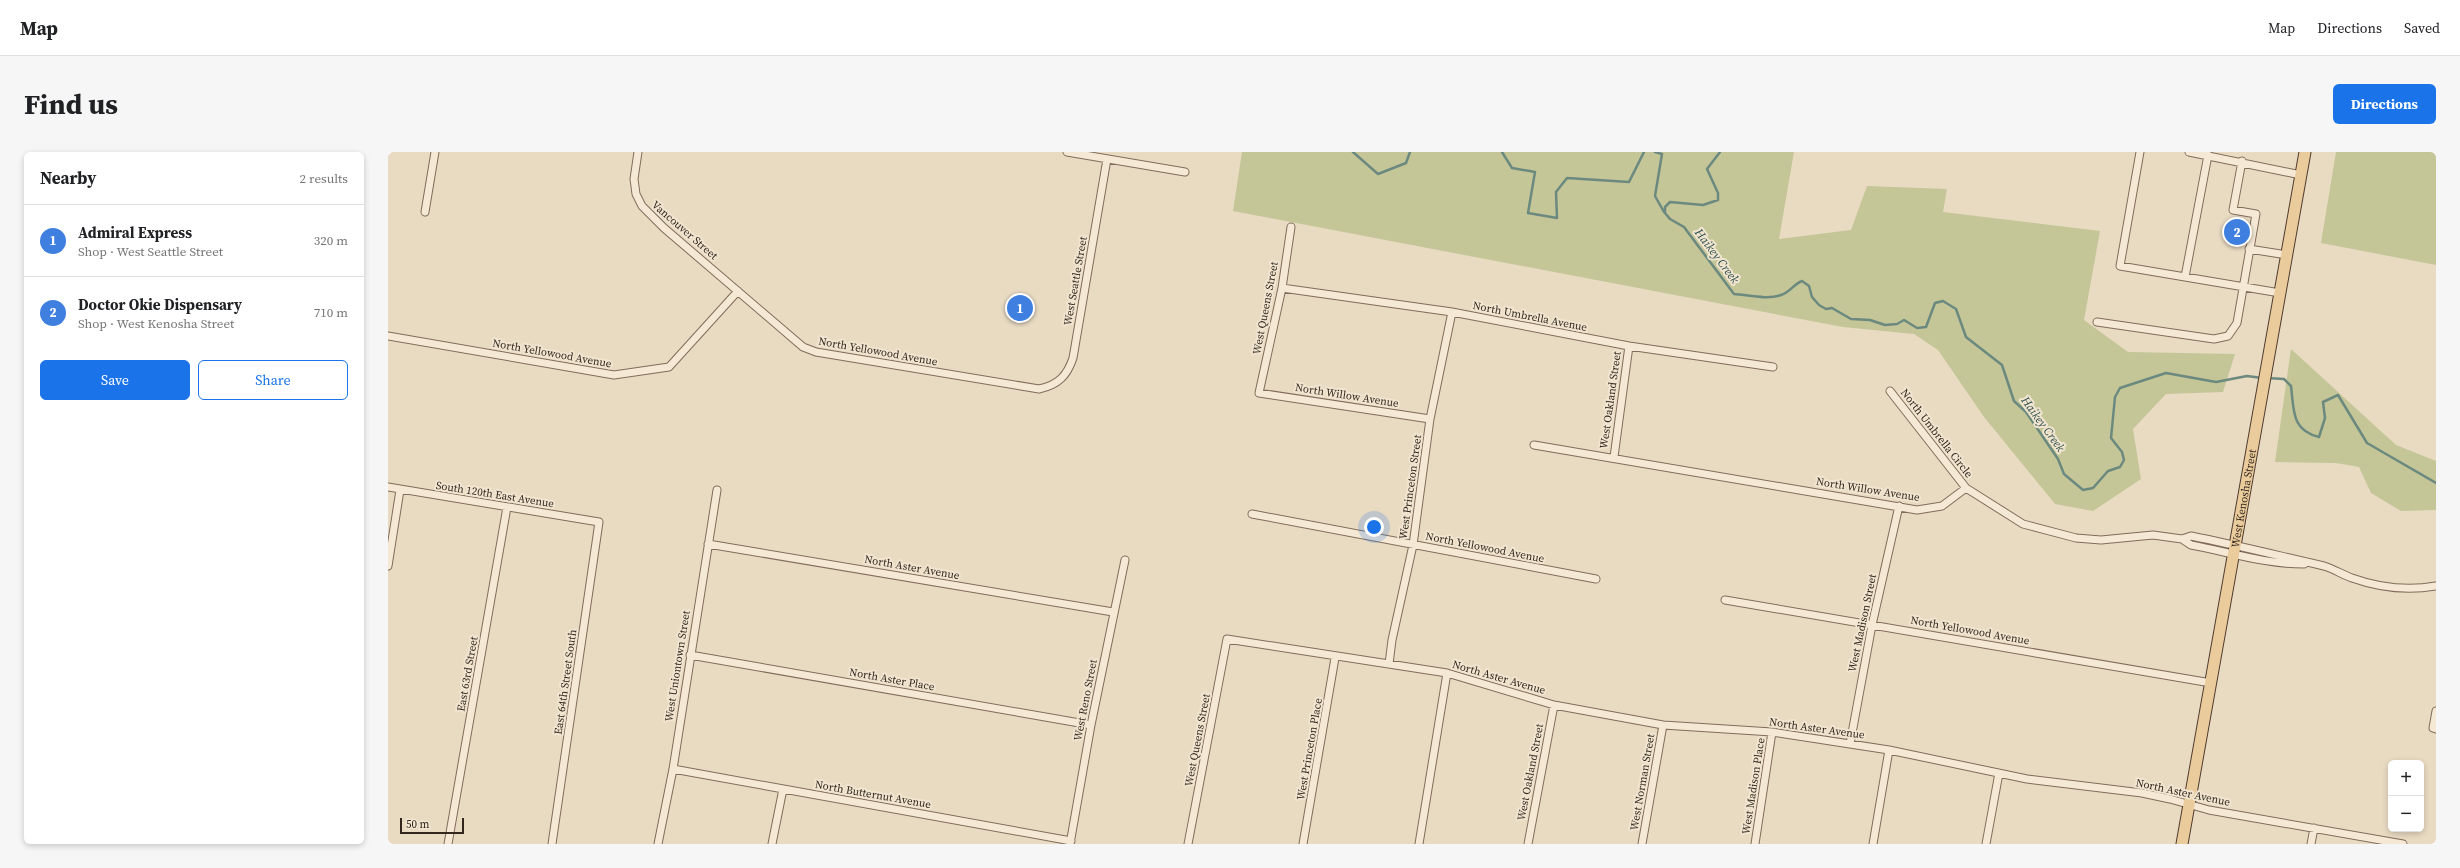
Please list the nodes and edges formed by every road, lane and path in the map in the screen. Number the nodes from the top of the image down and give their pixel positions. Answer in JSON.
{"nodes":[{"id":1,"x":435,"y":152,"type":"edge"},
{"id":2,"x":638,"y":152,"type":"edge"},
{"id":3,"x":1067,"y":152,"type":"edge"},
{"id":4,"x":2140,"y":152,"type":"edge"},
{"id":5,"x":2189,"y":152,"type":"edge"},
{"id":6,"x":2305,"y":153,"type":"edge"},
{"id":7,"x":2208,"y":155,"type":"junction"},
{"id":8,"x":1107,"y":159,"type":"junction"},
{"id":9,"x":2242,"y":161,"type":"junction"},
{"id":10,"x":1185,"y":172,"type":"dead end"},
{"id":11,"x":2301,"y":175,"type":"junction"},
{"id":12,"x":425,"y":212,"type":"dead end"},
{"id":13,"x":1291,"y":227,"type":"dead end"},
{"id":14,"x":2249,"y":249,"type":"junction"},
{"id":15,"x":2287,"y":255,"type":"junction"},
{"id":16,"x":2186,"y":277,"type":"junction"},
{"id":17,"x":2244,"y":287,"type":"junction"},
{"id":18,"x":1282,"y":288,"type":"junction"},
{"id":19,"x":738,"y":291,"type":"junction"},
{"id":20,"x":2280,"y":293,"type":"junction"},
{"id":21,"x":1452,"y":312,"type":"junction"},
{"id":22,"x":2097,"y":322,"type":"dead end"},
{"id":23,"x":388,"y":336,"type":"edge"},
{"id":24,"x":1629,"y":346,"type":"junction"},
{"id":25,"x":1773,"y":367,"type":"dead end"},
{"id":26,"x":1039,"y":389,"type":"joint"},
{"id":27,"x":1890,"y":391,"type":"dead end"},
{"id":28,"x":1259,"y":393,"type":"joint"},
{"id":29,"x":1430,"y":419,"type":"junction"},
{"id":30,"x":1534,"y":445,"type":"dead end"},
{"id":31,"x":1614,"y":457,"type":"junction"},
{"id":32,"x":388,"y":487,"type":"edge"},
{"id":33,"x":1966,"y":488,"type":"junction"},
{"id":34,"x":400,"y":490,"type":"junction"},
{"id":35,"x":717,"y":490,"type":"dead end"},
{"id":36,"x":1899,"y":506,"type":"junction"},
{"id":37,"x":507,"y":507,"type":"junction"},
{"id":38,"x":1252,"y":514,"type":"dead end"},
{"id":39,"x":599,"y":522,"type":"joint"},
{"id":40,"x":708,"y":544,"type":"junction"},
{"id":41,"x":1413,"y":545,"type":"junction"},
{"id":42,"x":2235,"y":550,"type":"junction"},
{"id":43,"x":1125,"y":560,"type":"dead end"},
{"id":44,"x":2312,"y":564,"type":"junction"},
{"id":45,"x":388,"y":566,"type":"edge"},
{"id":46,"x":1596,"y":579,"type":"dead end"},
{"id":47,"x":2436,"y":586,"type":"edge"},
{"id":48,"x":1725,"y":600,"type":"dead end"},
{"id":49,"x":1113,"y":612,"type":"junction"},
{"id":50,"x":1872,"y":624,"type":"junction"},
{"id":51,"x":1227,"y":639,"type":"joint"},
{"id":52,"x":690,"y":655,"type":"junction"},
{"id":53,"x":1336,"y":658,"type":"junction"},
{"id":54,"x":1389,"y":664,"type":"junction"},
{"id":55,"x":1446,"y":673,"type":"junction"},
{"id":56,"x":2210,"y":683,"type":"junction"},
{"id":57,"x":1554,"y":705,"type":"junction"},
{"id":58,"x":2436,"y":711,"type":"edge"},
{"id":59,"x":1090,"y":725,"type":"junction"},
{"id":60,"x":1663,"y":725,"type":"junction"},
{"id":61,"x":2435,"y":728,"type":"edge"},
{"id":62,"x":1772,"y":732,"type":"junction"},
{"id":63,"x":1850,"y":744,"type":"junction"},
{"id":64,"x":1889,"y":750,"type":"junction"},
{"id":65,"x":672,"y":769,"type":"junction"},
{"id":66,"x":1999,"y":773,"type":"junction"},
{"id":67,"x":783,"y":789,"type":"junction"},
{"id":68,"x":2189,"y":804,"type":"junction"},
{"id":69,"x":2314,"y":828,"type":"junction"},
{"id":70,"x":1070,"y":843,"type":"edge"},
{"id":71,"x":448,"y":844,"type":"edge"},
{"id":72,"x":552,"y":844,"type":"edge"},
{"id":73,"x":658,"y":844,"type":"edge"},
{"id":74,"x":772,"y":844,"type":"edge"},
{"id":75,"x":1188,"y":844,"type":"edge"},
{"id":76,"x":1303,"y":844,"type":"edge"},
{"id":77,"x":1419,"y":844,"type":"edge"},
{"id":78,"x":1528,"y":844,"type":"edge"},
{"id":79,"x":1642,"y":844,"type":"edge"},
{"id":80,"x":1755,"y":844,"type":"edge"},
{"id":81,"x":1873,"y":844,"type":"edge"},
{"id":82,"x":1986,"y":844,"type":"edge"},
{"id":83,"x":2182,"y":844,"type":"edge"},
{"id":84,"x":2311,"y":844,"type":"edge"},
{"id":85,"x":2403,"y":844,"type":"edge"}],
"edges":[{"from":1,"to":12,"type":"street"},
{"from":2,"to":19,"type":"street","name":"Vancouver Street"},
{"from":3,"to":8,"type":"street"},
{"from":4,"to":16,"type":"street"},
{"from":5,"to":7,"type":"street"},
{"from":6,"to":11,"type":"main road","name":"West Kenosha Street"},
{"from":7,"to":9,"type":"street"},
{"from":7,"to":16,"type":"street"},
{"from":8,"to":10,"type":"street"},
{"from":8,"to":26,"type":"street","name":"West Seattle Street"},
{"from":9,"to":11,"type":"street"},
{"from":9,"to":14,"type":"street"},
{"from":11,"to":15,"type":"main road","name":"West Kenosha Street"},
{"from":13,"to":18,"type":"street","name":"West Queens Street"},
{"from":14,"to":15,"type":"street"},
{"from":14,"to":17,"type":"street"},
{"from":15,"to":20,"type":"main road","name":"West Kenosha Street"},
{"from":16,"to":17,"type":"street"},
{"from":17,"to":20,"type":"street"},
{"from":17,"to":22,"type":"street"},
{"from":18,"to":21,"type":"street","name":"North Umbrella Avenue"},
{"from":18,"to":28,"type":"street","name":"West Queens Street"},
{"from":19,"to":23,"type":"street","name":"North Yellowood Avenue"},
{"from":19,"to":26,"type":"street","name":"North Yellowood Avenue"},
{"from":20,"to":42,"type":"main road","name":"West Kenosha Street"},
{"from":21,"to":24,"type":"street","name":"North Umbrella Avenue"},
{"from":21,"to":29,"type":"street","name":"West Princeton Street"},
{"from":24,"to":25,"type":"street","name":"North Umbrella Avenue"},
{"from":24,"to":31,"type":"street","name":"West Oakland Street"},
{"from":27,"to":33,"type":"street","name":"North Umbrella Circle"},
{"from":28,"to":29,"type":"street","name":"North Willow Avenue"},
{"from":29,"to":41,"type":"street","name":"West Princeton Street"},
{"from":30,"to":31,"type":"street","name":"North Willow Avenue"},
{"from":31,"to":36,"type":"street","name":"North Willow Avenue"},
{"from":32,"to":34,"type":"street","name":"South 120th East Avenue"},
{"from":33,"to":36,"type":"street","name":"North Willow Avenue"},
{"from":33,"to":42,"type":"street"},
{"from":34,"to":37,"type":"street","name":"South 120th East Avenue"},
{"from":34,"to":45,"type":"street"},
{"from":35,"to":40,"type":"street","name":"West Uniontown Street"},
{"from":36,"to":50,"type":"street","name":"West Madison Street"},
{"from":37,"to":39,"type":"street","name":"South 120th East Avenue"},
{"from":37,"to":71,"type":"street","name":"East 63rd Street"},
{"from":38,"to":41,"type":"street","name":"North Yellowood Avenue"},
{"from":39,"to":72,"type":"street","name":"East 64th Street South"},
{"from":40,"to":49,"type":"street","name":"North Aster Avenue"},
{"from":40,"to":52,"type":"street","name":"West Uniontown Street"},
{"from":41,"to":46,"type":"street","name":"North Yellowood Avenue"},
{"from":41,"to":54,"type":"street","name":"West Princeton Street"},
{"from":42,"to":44,"type":"street"},
{"from":42,"to":44,"type":"street"},
{"from":42,"to":56,"type":"main road","name":"West Kenosha Street"},
{"from":43,"to":49,"type":"street","name":"West Reno Street"},
{"from":44,"to":47,"type":"street"},
{"from":48,"to":50,"type":"street","name":"North Yellowood Avenue"},
{"from":49,"to":59,"type":"street","name":"West Reno Street"},
{"from":50,"to":56,"type":"street","name":"North Yellowood Avenue"},
{"from":50,"to":63,"type":"street","name":"West Madison Street"},
{"from":51,"to":53,"type":"street","name":"North Aster Avenue"},
{"from":51,"to":75,"type":"street","name":"West Queens Street"},
{"from":52,"to":59,"type":"street","name":"North Aster Place"},
{"from":52,"to":65,"type":"street","name":"West Uniontown Street"},
{"from":53,"to":54,"type":"street","name":"North Aster Avenue"},
{"from":53,"to":76,"type":"street","name":"West Princeton Place"},
{"from":54,"to":55,"type":"street","name":"North Aster Avenue"},
{"from":55,"to":57,"type":"street","name":"North Aster Avenue"},
{"from":55,"to":77,"type":"street"},
{"from":56,"to":68,"type":"main road","name":"West Kenosha Street"},
{"from":57,"to":60,"type":"street","name":"North Aster Avenue"},
{"from":57,"to":78,"type":"street","name":"West Oakland Street"},
{"from":58,"to":61,"type":"street"},
{"from":59,"to":70,"type":"street","name":"West Reno Street"},
{"from":60,"to":62,"type":"street","name":"North Aster Avenue"},
{"from":60,"to":79,"type":"street","name":"West Norman Street"},
{"from":62,"to":63,"type":"street","name":"North Aster Avenue"},
{"from":62,"to":80,"type":"street","name":"West Madison Place"},
{"from":63,"to":64,"type":"street","name":"North Aster Avenue"},
{"from":64,"to":66,"type":"street","name":"North Aster Avenue"},
{"from":64,"to":81,"type":"street"},
{"from":65,"to":67,"type":"street","name":"North Butternut Avenue"},
{"from":65,"to":73,"type":"street","name":"West Uniontown Street"},
{"from":66,"to":68,"type":"street","name":"North Aster Avenue"},
{"from":66,"to":82,"type":"street"},
{"from":67,"to":70,"type":"street","name":"North Butternut Avenue"},
{"from":67,"to":74,"type":"street"},
{"from":68,"to":69,"type":"street","name":"North Aster Avenue"},
{"from":68,"to":83,"type":"main road","name":"West Kenosha Street"},
{"from":69,"to":84,"type":"street"},
{"from":69,"to":85,"type":"street","name":"North Aster Avenue"}]}
